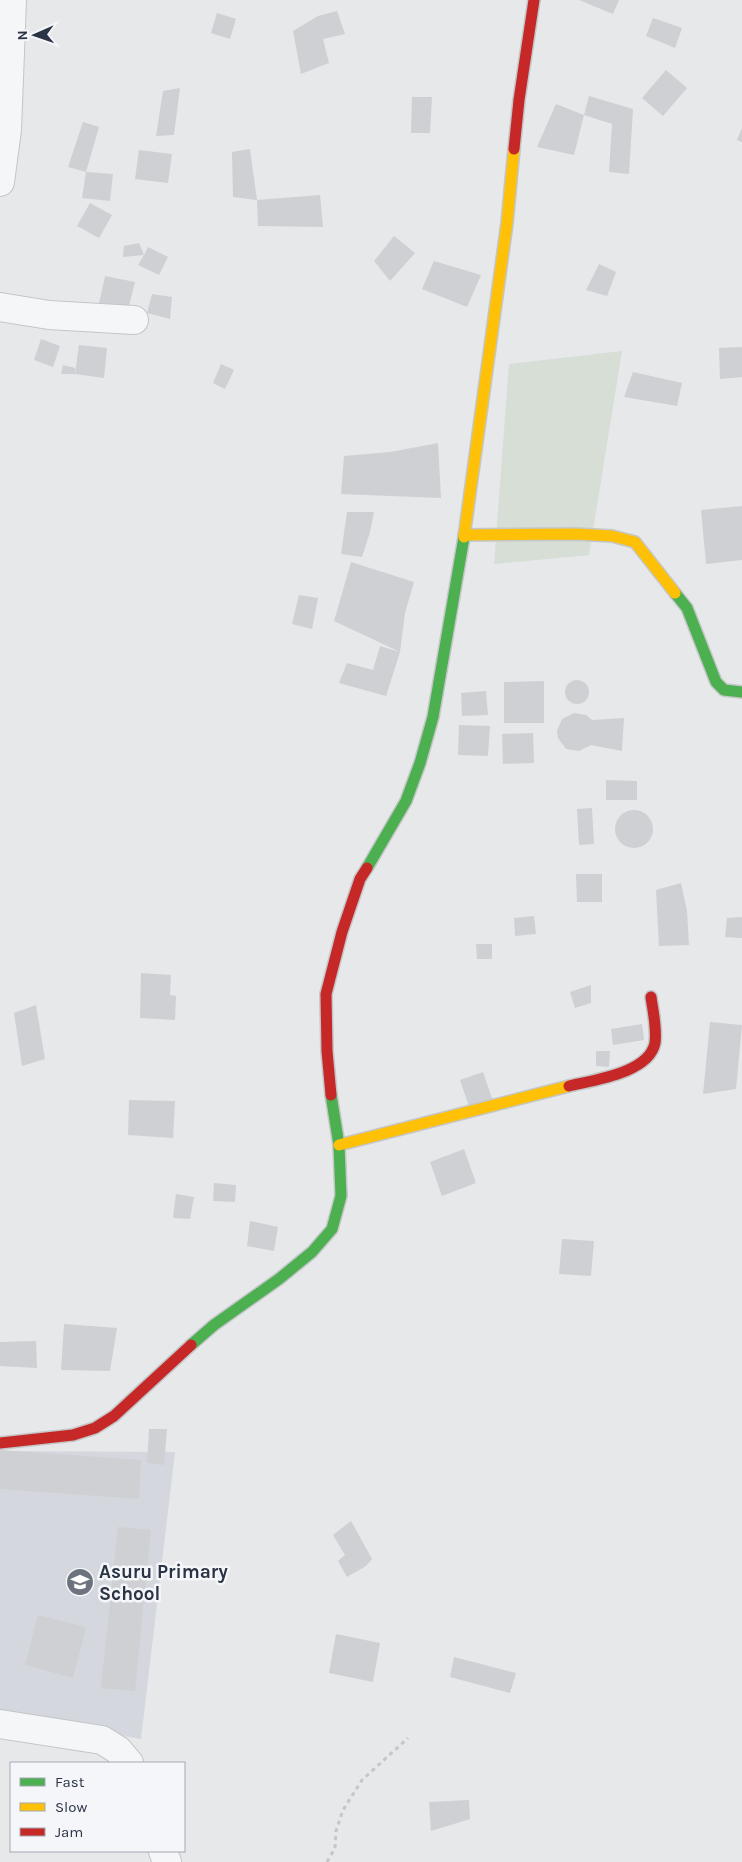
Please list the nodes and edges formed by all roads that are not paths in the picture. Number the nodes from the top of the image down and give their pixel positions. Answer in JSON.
{"nodes":[{"id":1,"x":12,"y":0,"type":"edge"},
{"id":2,"x":534,"y":0,"type":"edge"},
{"id":3,"x":0,"y":182,"type":"edge"},
{"id":4,"x":0,"y":307,"type":"edge"},
{"id":5,"x":134,"y":320,"type":"dead end"},
{"id":6,"x":464,"y":535,"type":"junction"},
{"id":7,"x":742,"y":692,"type":"edge"},
{"id":8,"x":651,"y":997,"type":"dead end"},
{"id":9,"x":339,"y":1145,"type":"junction"},
{"id":10,"x":0,"y":1443,"type":"edge"},
{"id":11,"x":0,"y":1724,"type":"edge"},
{"id":12,"x":128,"y":1762,"type":"edge"}],
"edges":[{"from":1,"to":3,"type":"street"},
{"from":2,"to":6,"type":"street"},
{"from":4,"to":5,"type":"street"},
{"from":6,"to":7,"type":"street"},
{"from":6,"to":9,"type":"street"},
{"from":8,"to":9,"type":"street"},
{"from":9,"to":10,"type":"street"},
{"from":11,"to":12,"type":"street"}]}
